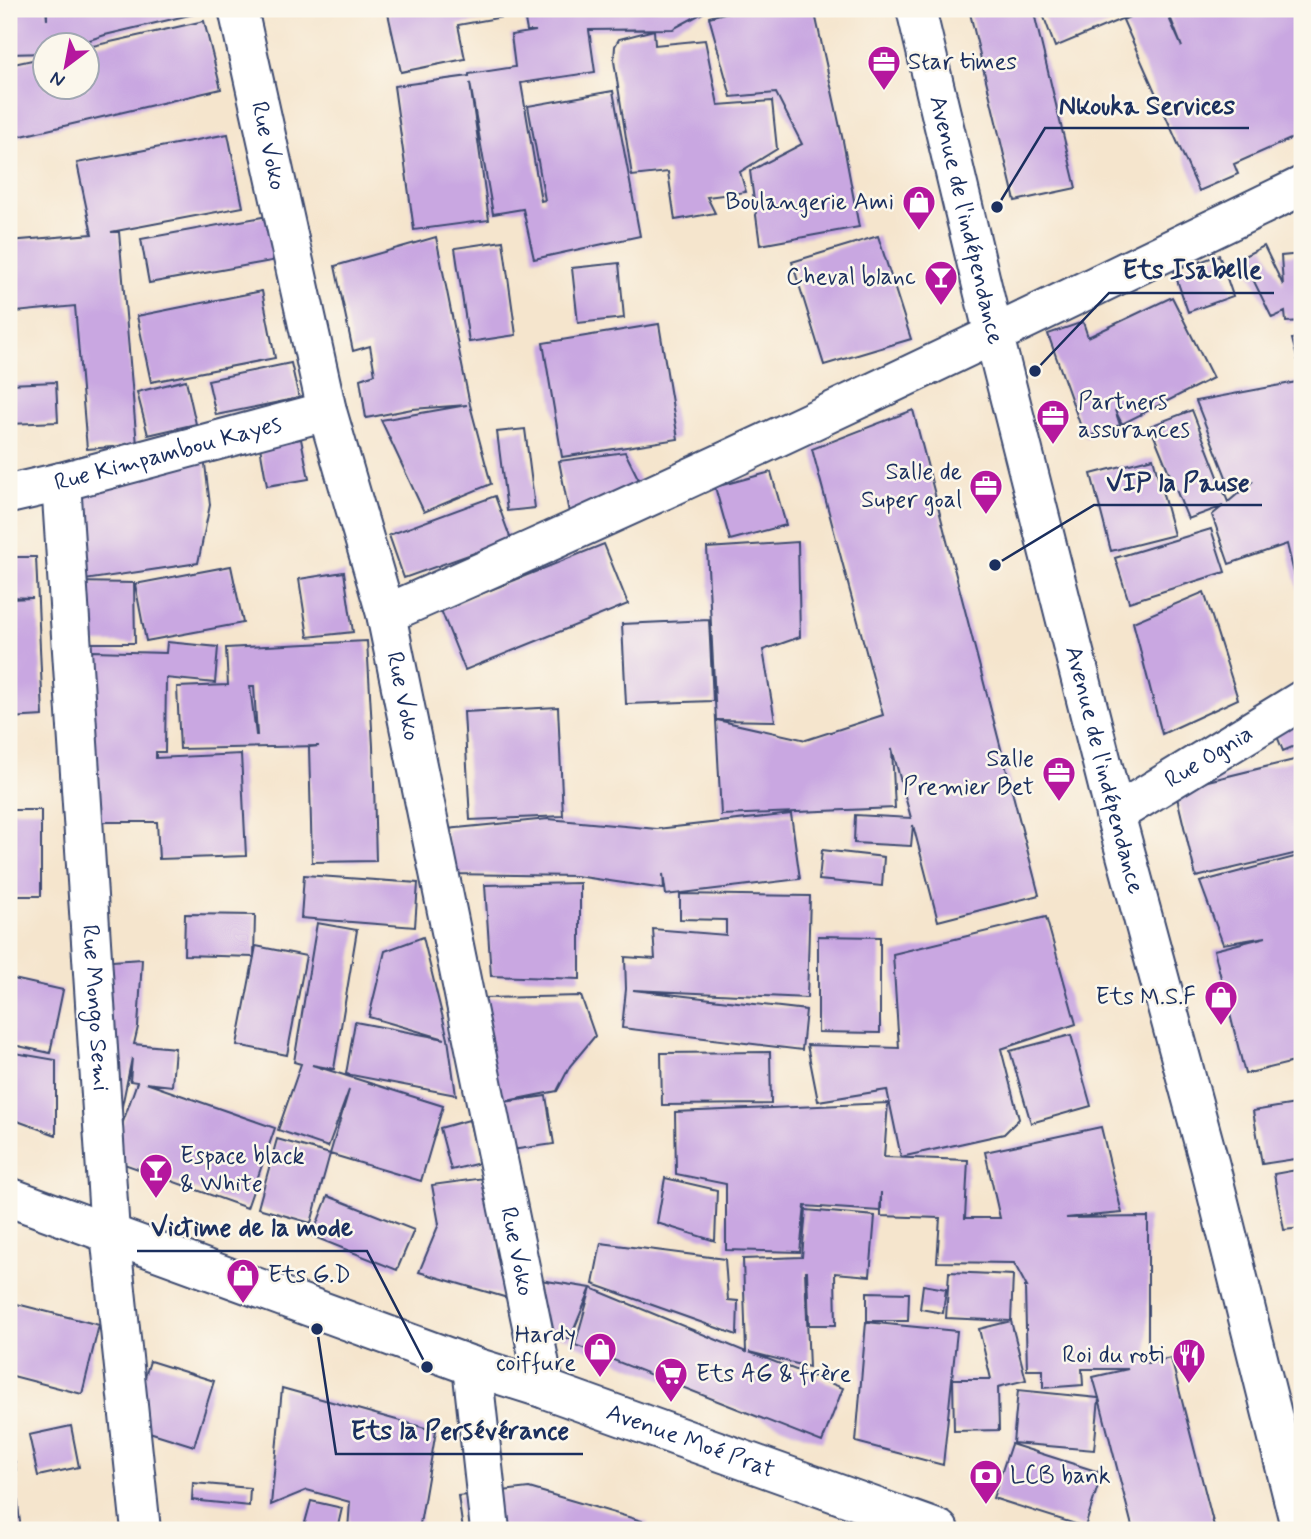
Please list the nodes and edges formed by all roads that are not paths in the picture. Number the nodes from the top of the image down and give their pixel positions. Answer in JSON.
{"nodes":[{"id":1,"x":238,"y":9,"type":"edge"},
{"id":2,"x":916,"y":9,"type":"edge"},
{"id":3,"x":1302,"y":186,"type":"edge"},
{"id":4,"x":994,"y":336,"type":"junction"},
{"id":5,"x":327,"y":411,"type":"junction"},
{"id":6,"x":61,"y":482,"type":"junction"},
{"id":7,"x":9,"y":494,"type":"edge"},
{"id":8,"x":386,"y":614,"type":"junction"},
{"id":9,"x":1302,"y":700,"type":"edge"},
{"id":10,"x":1115,"y":814,"type":"junction"},
{"id":11,"x":9,"y":1197,"type":"edge"},
{"id":12,"x":110,"y":1233,"type":"junction"},
{"id":13,"x":472,"y":1366,"type":"junction"},
{"id":14,"x":545,"y":1389,"type":"junction"},
{"id":15,"x":899,"y":1523,"type":"edge"},
{"id":16,"x":141,"y":1530,"type":"edge"},
{"id":17,"x":490,"y":1530,"type":"edge"},
{"id":18,"x":939,"y":1530,"type":"edge"},
{"id":19,"x":1301,"y":1530,"type":"edge"}],
"edges":[{"from":1,"to":5,"type":"street","name":"Rue Voko"},
{"from":2,"to":4,"type":"street","name":"Avenue de l'indépendance"},
{"from":3,"to":4,"type":"street"},
{"from":4,"to":8,"type":"street"},
{"from":4,"to":10,"type":"street","name":"Avenue de l'indépendance"},
{"from":5,"to":6,"type":"street","name":"Rue Kimpambou Kayes"},
{"from":5,"to":8,"type":"street","name":"Rue Voko"},
{"from":6,"to":7,"type":"street","name":"Rue Kimpambou Kayes"},
{"from":6,"to":12,"type":"street","name":"Rue Mongo Semi"},
{"from":8,"to":14,"type":"street","name":"Rue Voko"},
{"from":9,"to":10,"type":"street","name":"Rue Ognia"},
{"from":10,"to":19,"type":"street","name":"Avenue de l'indépendance"},
{"from":11,"to":12,"type":"street","name":"Avenue Moé Prat"},
{"from":12,"to":13,"type":"street","name":"Avenue Moé Prat"},
{"from":12,"to":16,"type":"street","name":"Rue Mongo Semi"},
{"from":13,"to":14,"type":"street","name":"Avenue Moé Prat"},
{"from":13,"to":17,"type":"street"},
{"from":14,"to":15,"type":"street","name":"Avenue Moé Prat"},
{"from":15,"to":18,"type":"street","name":"Avenue Moé Prat"}]}
